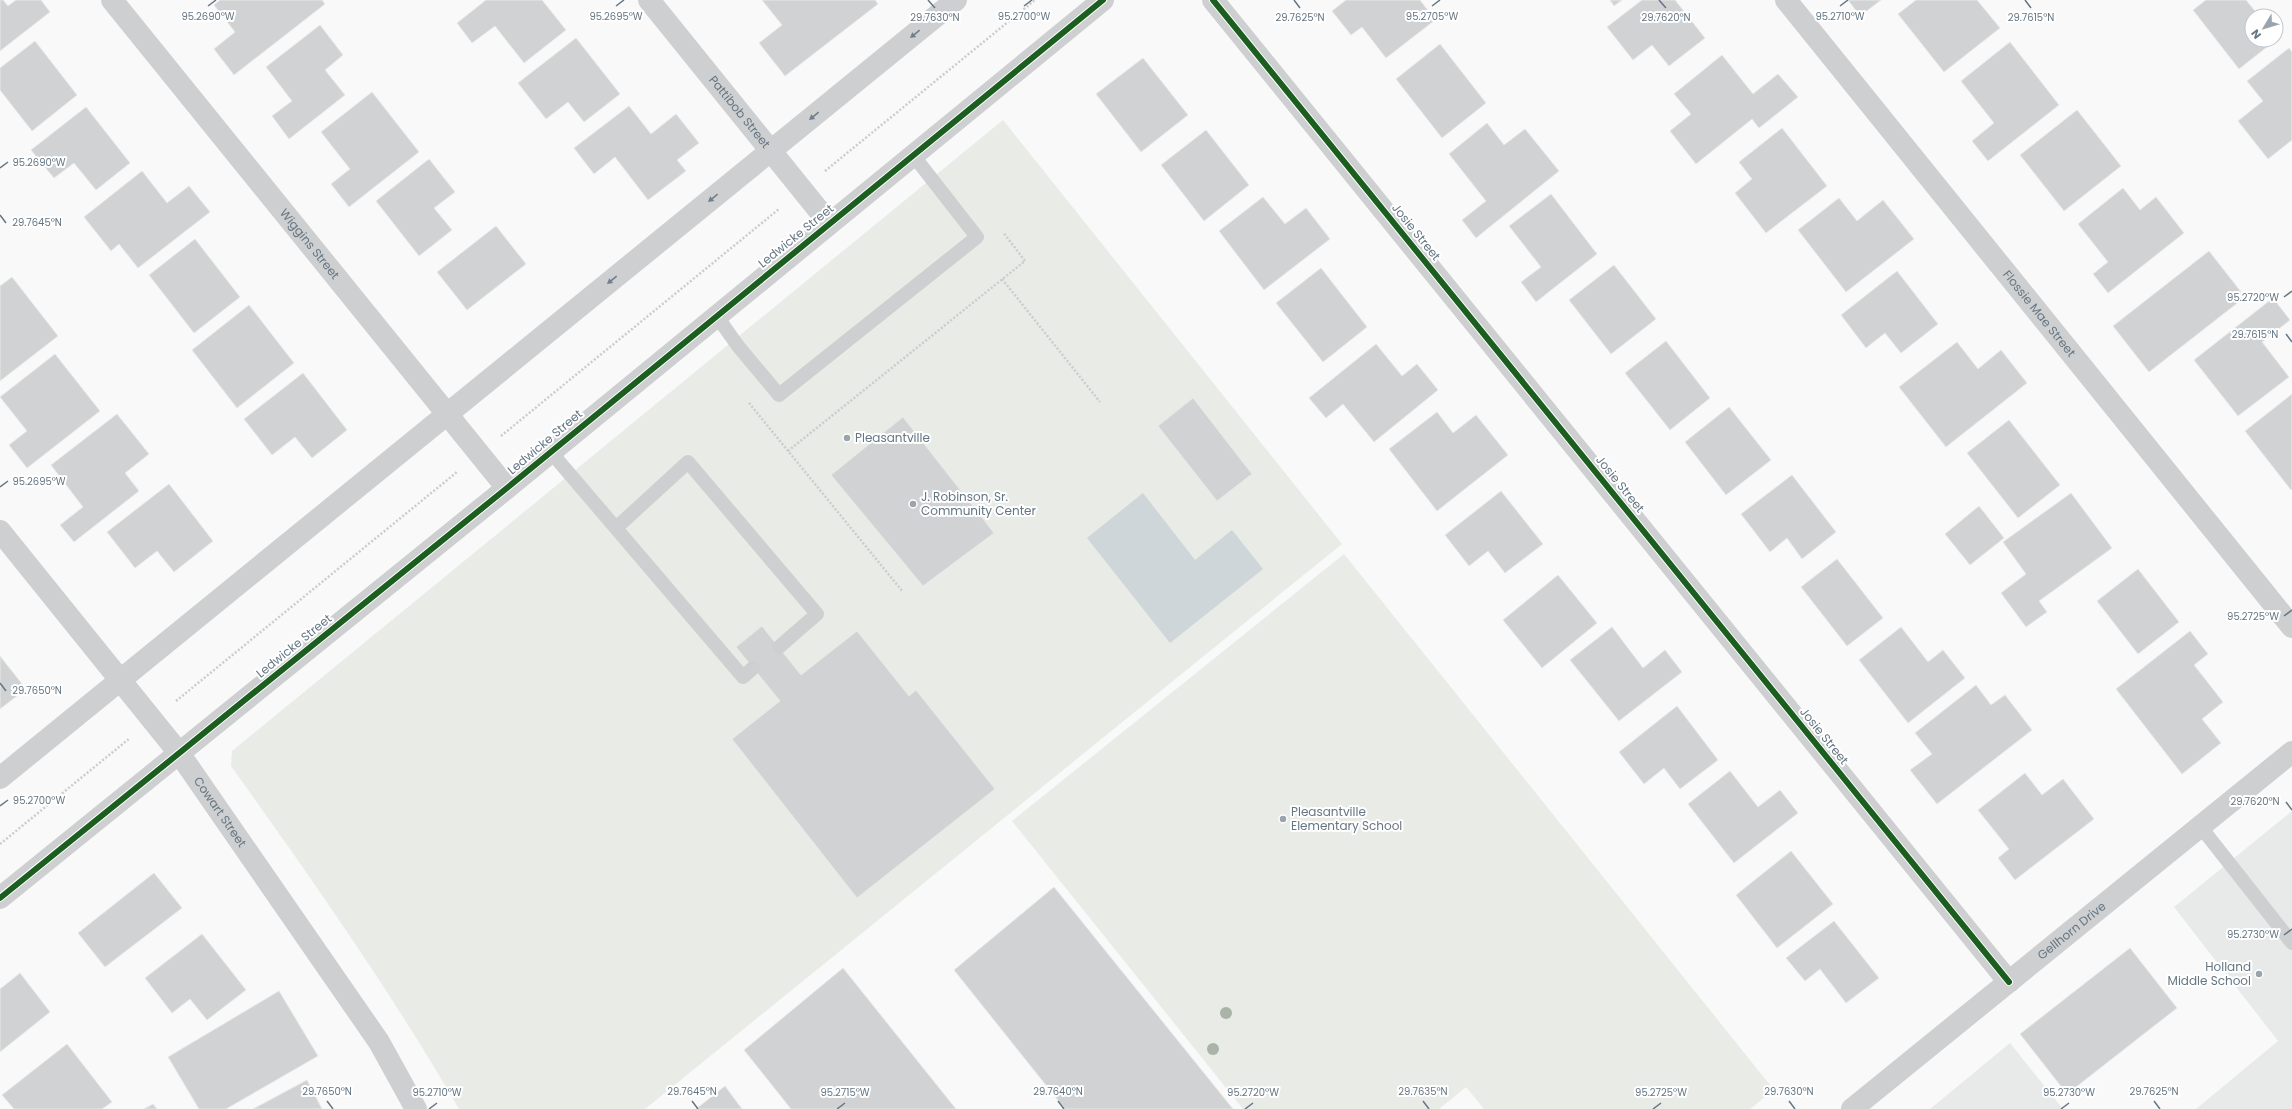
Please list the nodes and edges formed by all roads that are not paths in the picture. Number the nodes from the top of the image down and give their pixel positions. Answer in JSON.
{"nodes":[{"id":1,"x":112,"y":0,"type":"edge"},
{"id":2,"x":649,"y":0,"type":"edge"},
{"id":3,"x":956,"y":0,"type":"edge"},
{"id":4,"x":1103,"y":0,"type":"edge"},
{"id":5,"x":1213,"y":0,"type":"edge"},
{"id":6,"x":1786,"y":0,"type":"edge"},
{"id":7,"x":771,"y":151,"type":"junction"},
{"id":8,"x":913,"y":155,"type":"junction"},
{"id":9,"x":829,"y":223,"type":"junction"},
{"id":10,"x":716,"y":315,"type":"junction"},
{"id":11,"x":448,"y":414,"type":"junction"},
{"id":12,"x":550,"y":451,"type":"junction"},
{"id":13,"x":507,"y":488,"type":"junction"},
{"id":14,"x":616,"y":528,"type":"junction"},
{"id":15,"x":0,"y":531,"type":"edge"},
{"id":16,"x":2292,"y":627,"type":"edge"},
{"id":17,"x":779,"y":647,"type":"dead end"},
{"id":18,"x":753,"y":668,"type":"dead end"},
{"id":19,"x":120,"y":679,"type":"junction"},
{"id":20,"x":2292,"y":752,"type":"edge"},
{"id":21,"x":179,"y":753,"type":"junction"},
{"id":22,"x":0,"y":778,"type":"edge"},
{"id":23,"x":2200,"y":826,"type":"junction"},
{"id":24,"x":0,"y":898,"type":"edge"},
{"id":25,"x":2292,"y":943,"type":"edge"},
{"id":26,"x":2009,"y":982,"type":"junction"},
{"id":27,"x":416,"y":1109,"type":"edge"},
{"id":28,"x":1852,"y":1109,"type":"edge"}],
"edges":[{"from":1,"to":11,"type":"street","name":"Wiggins Street"},
{"from":2,"to":7,"type":"street","name":"Pattibob Street"},
{"from":3,"to":7,"type":"street","one_way":true},
{"from":4,"to":8,"type":"street","name":"Ledwicke Street"},
{"from":5,"to":26,"type":"street","name":"Josie Street"},
{"from":6,"to":16,"type":"street","name":"Flossie Mae Street"},
{"from":7,"to":9,"type":"street","name":"Pattibob Street"},
{"from":7,"to":11,"type":"street","one_way":true},
{"from":8,"to":9,"type":"street","name":"Ledwicke Street"},
{"from":8,"to":10,"type":"lane"},
{"from":9,"to":10,"type":"street","name":"Ledwicke Street"},
{"from":10,"to":12,"type":"street","name":"Ledwicke Street"},
{"from":11,"to":13,"type":"street","name":"Wiggins Street"},
{"from":11,"to":19,"type":"street"},
{"from":12,"to":13,"type":"street","name":"Ledwicke Street"},
{"from":12,"to":14,"type":"lane"},
{"from":13,"to":21,"type":"street","name":"Ledwicke Street"},
{"from":14,"to":17,"type":"lane"},
{"from":14,"to":18,"type":"lane"},
{"from":15,"to":19,"type":"street","name":"Cowart Street"},
{"from":19,"to":21,"type":"street","name":"Cowart Street"},
{"from":19,"to":22,"type":"street"},
{"from":20,"to":23,"type":"street","name":"Gellhorn Drive"},
{"from":21,"to":24,"type":"street","name":"Ledwicke Street"},
{"from":21,"to":27,"type":"street","name":"Cowart Street"},
{"from":23,"to":25,"type":"lane"},
{"from":23,"to":26,"type":"street","name":"Gellhorn Drive"},
{"from":26,"to":28,"type":"street","name":"Gellhorn Drive"}]}
